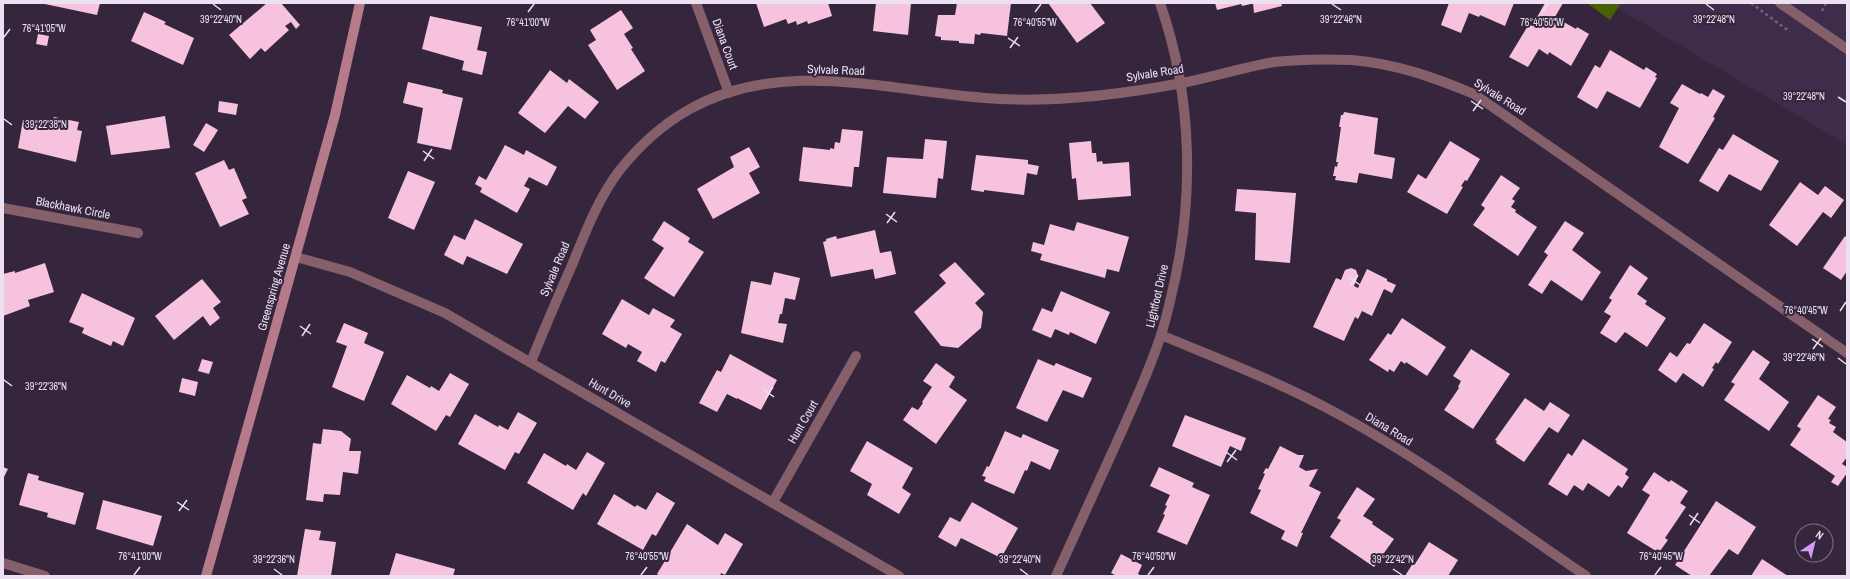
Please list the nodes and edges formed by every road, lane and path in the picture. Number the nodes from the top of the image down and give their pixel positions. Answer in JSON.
{"nodes":[{"id":1,"x":360,"y":3,"type":"edge"},
{"id":2,"x":696,"y":3,"type":"edge"},
{"id":3,"x":1160,"y":3,"type":"edge"},
{"id":4,"x":1780,"y":3,"type":"edge"},
{"id":5,"x":1847,"y":49,"type":"edge"},
{"id":6,"x":1182,"y":83,"type":"junction"},
{"id":7,"x":729,"y":93,"type":"junction"},
{"id":8,"x":3,"y":208,"type":"edge"},
{"id":9,"x":138,"y":233,"type":"dead end"},
{"id":10,"x":296,"y":256,"type":"junction"},
{"id":11,"x":1162,"y":335,"type":"junction"},
{"id":12,"x":1847,"y":353,"type":"edge"},
{"id":13,"x":856,"y":356,"type":"dead end"},
{"id":14,"x":531,"y":362,"type":"junction"},
{"id":15,"x":773,"y":502,"type":"junction"},
{"id":16,"x":3,"y":563,"type":"edge"},
{"id":17,"x":45,"y":576,"type":"edge"},
{"id":18,"x":206,"y":576,"type":"edge"},
{"id":19,"x":899,"y":576,"type":"edge"},
{"id":20,"x":1056,"y":576,"type":"edge"},
{"id":21,"x":1586,"y":576,"type":"edge"}],
"edges":[{"from":1,"to":10,"type":"main road","name":"Greenspring Avenue"},
{"from":2,"to":7,"type":"street","name":"Diana Court"},
{"from":3,"to":6,"type":"street","name":"Lightfoot Drive"},
{"from":4,"to":5,"type":"street"},
{"from":6,"to":7,"type":"street","name":"Sylvale Road"},
{"from":6,"to":11,"type":"street","name":"Lightfoot Drive"},
{"from":6,"to":12,"type":"street","name":"Sylvale Road"},
{"from":7,"to":14,"type":"street","name":"Sylvale Road"},
{"from":8,"to":9,"type":"street","name":"Blackhawk Circle"},
{"from":10,"to":14,"type":"street","name":"Hunt Drive"},
{"from":10,"to":18,"type":"main road","name":"Greenspring Avenue"},
{"from":11,"to":20,"type":"street","name":"Lightfoot Drive"},
{"from":11,"to":21,"type":"street","name":"Diana Road"},
{"from":13,"to":15,"type":"street","name":"Hunt Court"},
{"from":14,"to":15,"type":"street","name":"Hunt Drive"},
{"from":15,"to":19,"type":"street","name":"Hunt Drive"},
{"from":16,"to":17,"type":"street"}]}
